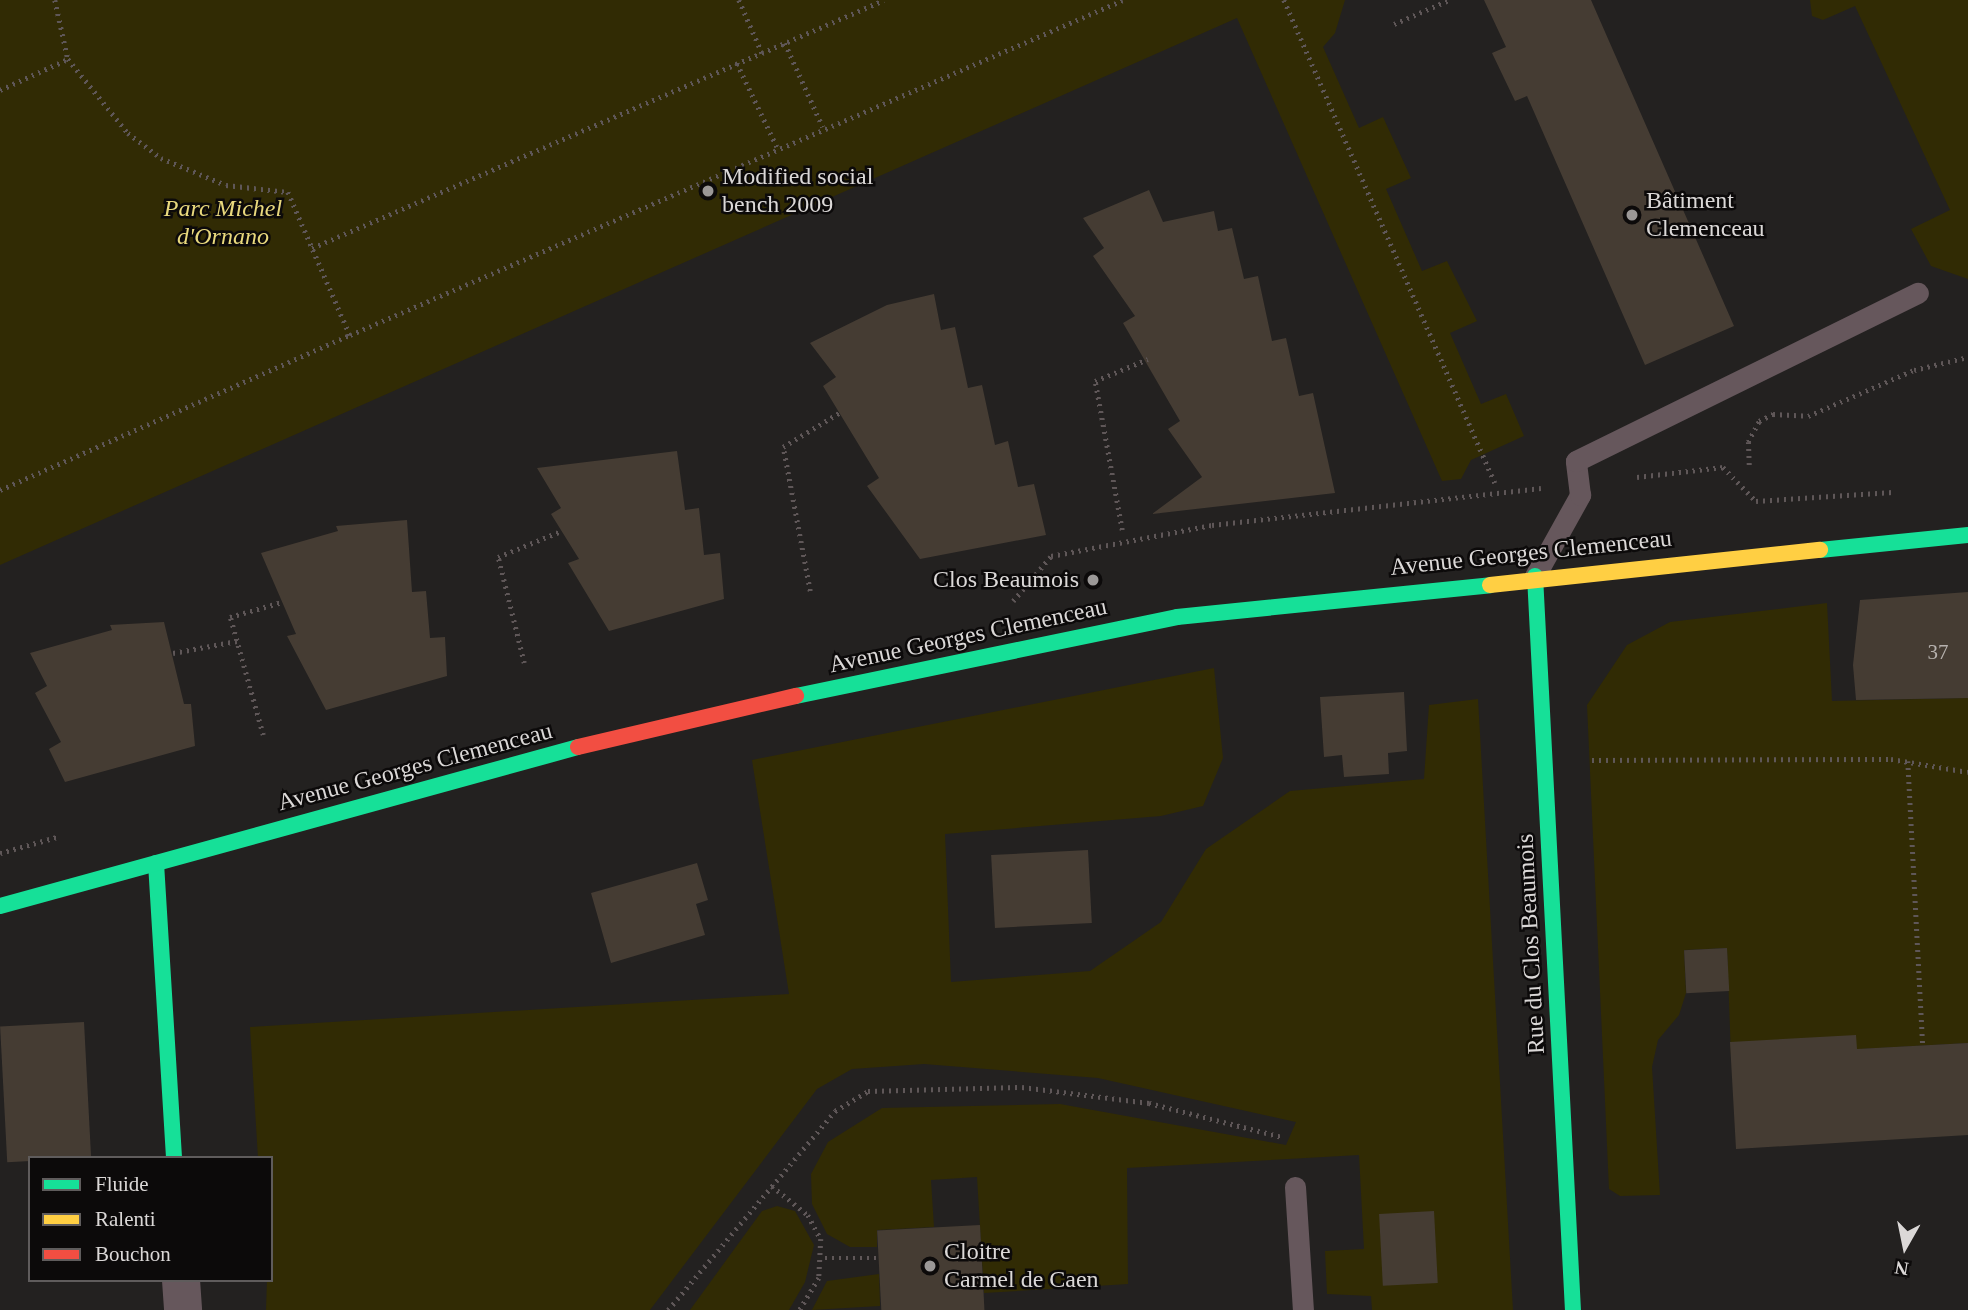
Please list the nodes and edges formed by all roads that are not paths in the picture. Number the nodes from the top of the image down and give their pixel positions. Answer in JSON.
{"nodes":[{"id":1,"x":1918,"y":293,"type":"dead end"},
{"id":2,"x":1968,"y":535,"type":"edge"},
{"id":3,"x":1535,"y":576,"type":"junction"},
{"id":4,"x":156,"y":863,"type":"junction"},
{"id":5,"x":0,"y":906,"type":"edge"},
{"id":6,"x":174,"y":1156,"type":"edge"},
{"id":7,"x":1296,"y":1187,"type":"dead end"},
{"id":8,"x":181,"y":1282,"type":"edge"},
{"id":9,"x":183,"y":1310,"type":"edge"},
{"id":10,"x":1303,"y":1310,"type":"edge"},
{"id":11,"x":1573,"y":1310,"type":"edge"}],
"edges":[{"from":1,"to":3,"type":"lane"},
{"from":2,"to":3,"type":"main road","name":"Avenue Georges Clemenceau"},
{"from":3,"to":4,"type":"main road","name":"Avenue Georges Clemenceau"},
{"from":3,"to":11,"type":"main road","name":"Rue du Clos Beaumois"},
{"from":4,"to":5,"type":"main road","name":"Avenue Georges Clemenceau"},
{"from":4,"to":6,"type":"main road"},
{"from":7,"to":10,"type":"lane"},
{"from":8,"to":9,"type":"street"}]}
